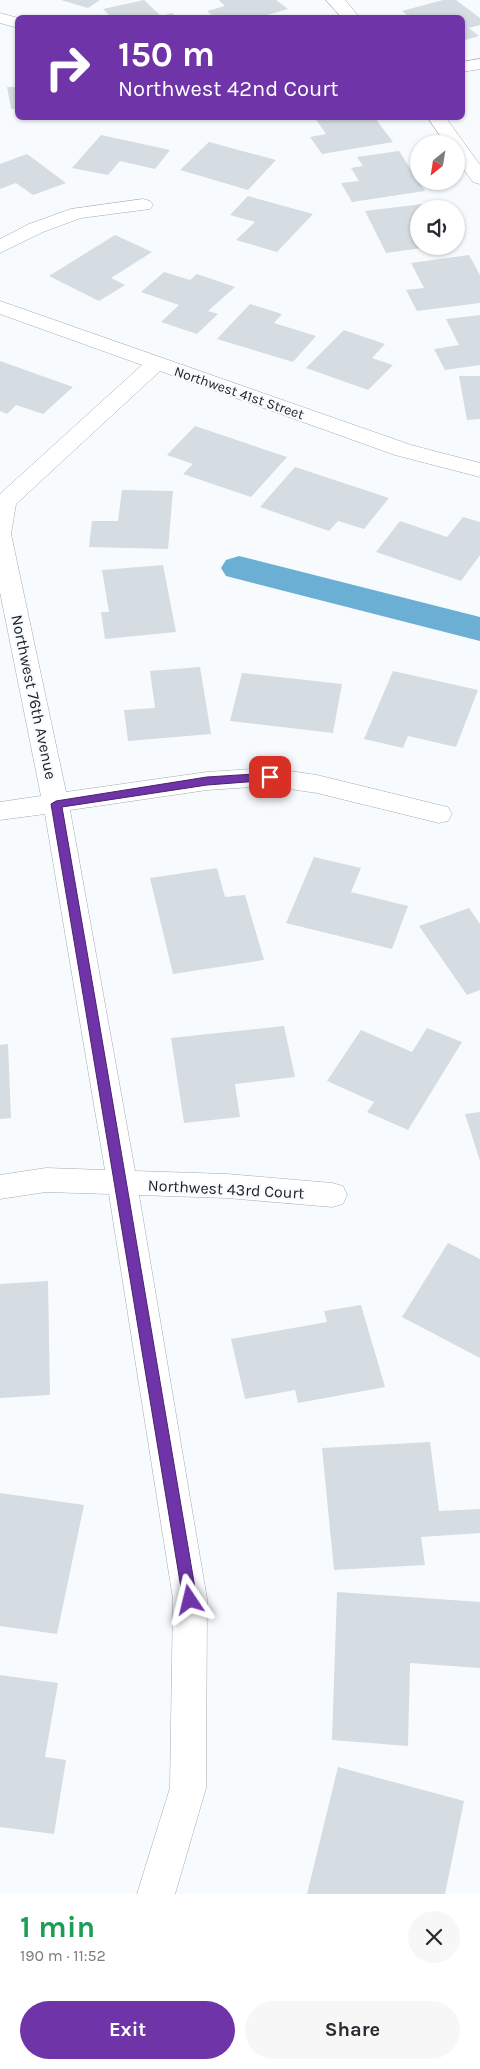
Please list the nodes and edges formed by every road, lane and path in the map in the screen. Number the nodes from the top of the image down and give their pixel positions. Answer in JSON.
{"nodes":[{"id":1,"x":336,"y":0,"type":"edge"},
{"id":2,"x":349,"y":15,"type":"edge"},
{"id":3,"x":0,"y":18,"type":"edge"},
{"id":4,"x":15,"y":22,"type":"edge"},
{"id":5,"x":480,"y":64,"type":"edge"},
{"id":6,"x":465,"y":66,"type":"edge"},
{"id":7,"x":438,"y":120,"type":"edge"},
{"id":8,"x":449,"y":135,"type":"edge"},
{"id":9,"x":465,"y":157,"type":"edge"},
{"id":10,"x":480,"y":178,"type":"edge"},
{"id":11,"x":144,"y":205,"type":"dead end"},
{"id":12,"x":0,"y":247,"type":"edge"},
{"id":13,"x":0,"y":308,"type":"edge"},
{"id":14,"x":155,"y":364,"type":"junction"},
{"id":15,"x":480,"y":470,"type":"edge"},
{"id":16,"x":0,"y":534,"type":"edge"},
{"id":17,"x":56,"y":804,"type":"junction"},
{"id":18,"x":0,"y":811,"type":"edge"},
{"id":19,"x":439,"y":814,"type":"dead end"},
{"id":20,"x":122,"y":1183,"type":"junction"},
{"id":21,"x":0,"y":1188,"type":"edge"},
{"id":22,"x":332,"y":1195,"type":"dead end"},
{"id":23,"x":156,"y":1894,"type":"edge"}],
"edges":[{"from":1,"to":2,"type":"street"},
{"from":3,"to":4,"type":"street"},
{"from":5,"to":6,"type":"street"},
{"from":7,"to":8,"type":"street"},
{"from":9,"to":10,"type":"street"},
{"from":11,"to":12,"type":"street"},
{"from":13,"to":14,"type":"street","name":"Northwest 41st Street"},
{"from":14,"to":15,"type":"street","name":"Northwest 41st Street"},
{"from":14,"to":16,"type":"street","name":"Northwest 76th Avenue"},
{"from":16,"to":17,"type":"street","name":"Northwest 76th Avenue"},
{"from":17,"to":18,"type":"street"},
{"from":17,"to":19,"type":"street"},
{"from":17,"to":20,"type":"street","name":"Northwest 76th Avenue"},
{"from":20,"to":21,"type":"street","name":"Northwest 43rd Court"},
{"from":20,"to":22,"type":"street","name":"Northwest 43rd Court"},
{"from":20,"to":23,"type":"street","name":"Northwest 76th Avenue"}]}
